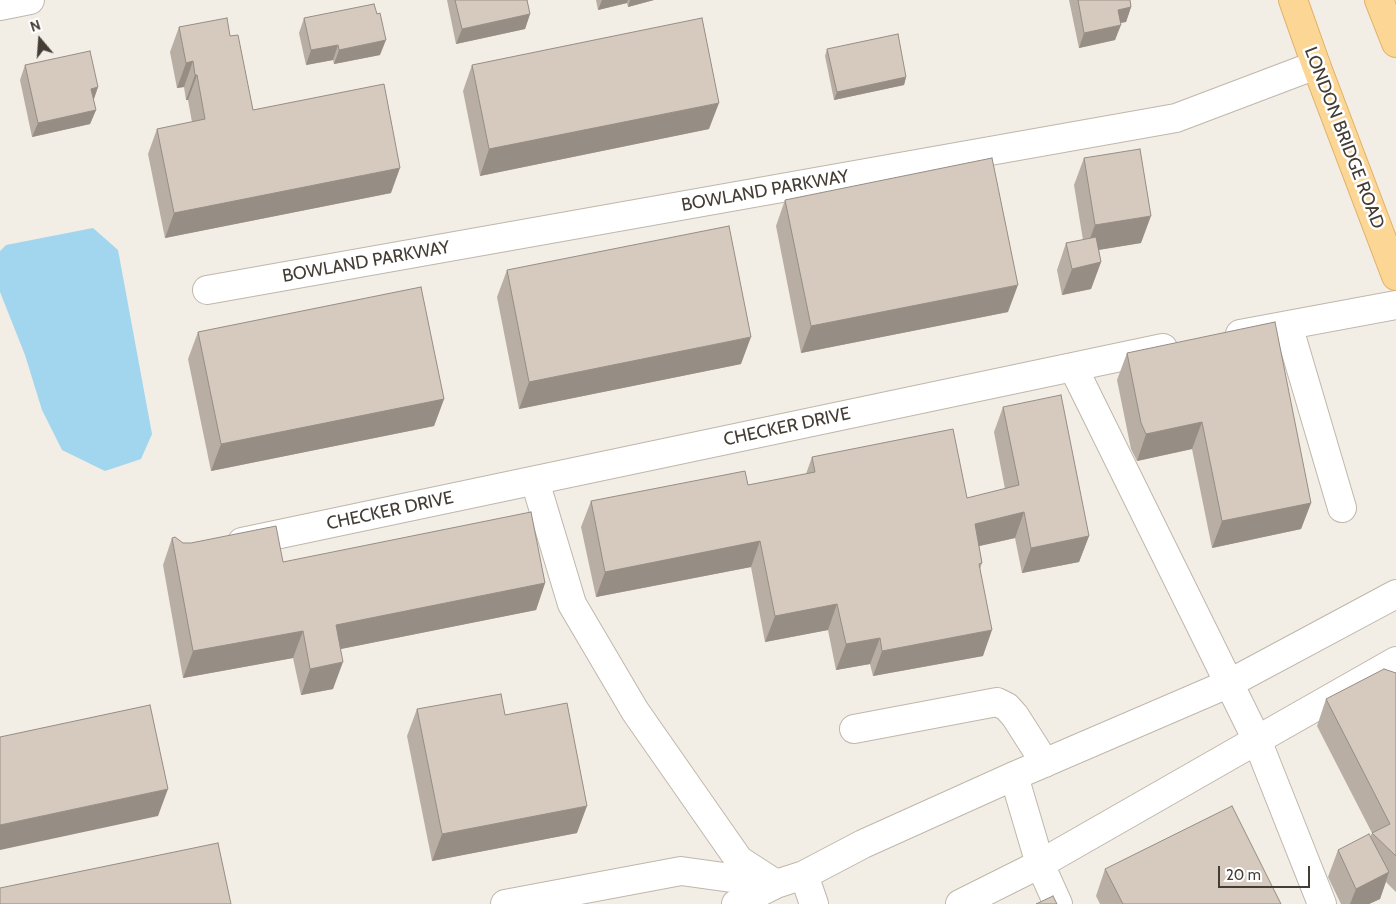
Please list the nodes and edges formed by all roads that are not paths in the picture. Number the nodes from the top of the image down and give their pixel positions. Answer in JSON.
{"nodes":[{"id":1,"x":30,"y":0,"type":"edge"},
{"id":2,"x":1293,"y":0,"type":"edge"},
{"id":3,"x":1380,"y":0,"type":"edge"},
{"id":4,"x":0,"y":6,"type":"edge"},
{"id":5,"x":1396,"y":43,"type":"edge"},
{"id":6,"x":1316,"y":65,"type":"junction"},
{"id":7,"x":1396,"y":276,"type":"edge"},
{"id":8,"x":207,"y":290,"type":"dead end"},
{"id":9,"x":1396,"y":305,"type":"edge"},
{"id":10,"x":1288,"y":325,"type":"junction"},
{"id":11,"x":1215,"y":338,"type":"edge"},
{"id":12,"x":1188,"y":344,"type":"edge"},
{"id":13,"x":1073,"y":367,"type":"junction"},
{"id":14,"x":535,"y":480,"type":"junction"},
{"id":15,"x":1342,"y":508,"type":"dead end"},
{"id":16,"x":217,"y":547,"type":"edge"},
{"id":17,"x":1396,"y":594,"type":"edge"},
{"id":18,"x":1396,"y":661,"type":"edge"},
{"id":19,"x":1230,"y":683,"type":"junction"},
{"id":20,"x":854,"y":729,"type":"dead end"},
{"id":21,"x":1257,"y":740,"type":"junction"},
{"id":22,"x":1045,"y":762,"type":"junction"},
{"id":23,"x":1014,"y":776,"type":"junction"},
{"id":24,"x":1040,"y":864,"type":"junction"},
{"id":25,"x":804,"y":875,"type":"junction"},
{"id":26,"x":776,"y":884,"type":"junction"},
{"id":27,"x":505,"y":904,"type":"edge"},
{"id":28,"x":736,"y":904,"type":"edge"},
{"id":29,"x":814,"y":904,"type":"edge"},
{"id":30,"x":960,"y":904,"type":"edge"},
{"id":31,"x":1058,"y":904,"type":"edge"},
{"id":32,"x":1322,"y":904,"type":"edge"}],
"edges":[{"from":1,"to":4,"type":"street"},
{"from":2,"to":6,"type":"main road","name":"LONDON BRIDGE ROAD"},
{"from":3,"to":5,"type":"main road"},
{"from":6,"to":7,"type":"main road","name":"LONDON BRIDGE ROAD"},
{"from":6,"to":8,"type":"street","name":"BOWLAND PARKWAY"},
{"from":9,"to":10,"type":"street"},
{"from":10,"to":11,"type":"street"},
{"from":10,"to":15,"type":"street"},
{"from":12,"to":13,"type":"street","name":"CHECKER DRIVE"},
{"from":13,"to":14,"type":"street","name":"CHECKER DRIVE"},
{"from":13,"to":19,"type":"street"},
{"from":14,"to":16,"type":"street","name":"CHECKER DRIVE"},
{"from":14,"to":26,"type":"street"},
{"from":17,"to":19,"type":"street"},
{"from":18,"to":21,"type":"street"},
{"from":19,"to":21,"type":"street"},
{"from":19,"to":22,"type":"street"},
{"from":20,"to":22,"type":"street"},
{"from":21,"to":24,"type":"street"},
{"from":21,"to":32,"type":"street"},
{"from":22,"to":23,"type":"street"},
{"from":23,"to":24,"type":"street"},
{"from":23,"to":25,"type":"street"},
{"from":24,"to":30,"type":"street"},
{"from":24,"to":31,"type":"street"},
{"from":25,"to":26,"type":"street"},
{"from":25,"to":29,"type":"street"},
{"from":26,"to":27,"type":"street"},
{"from":26,"to":28,"type":"street"}]}
